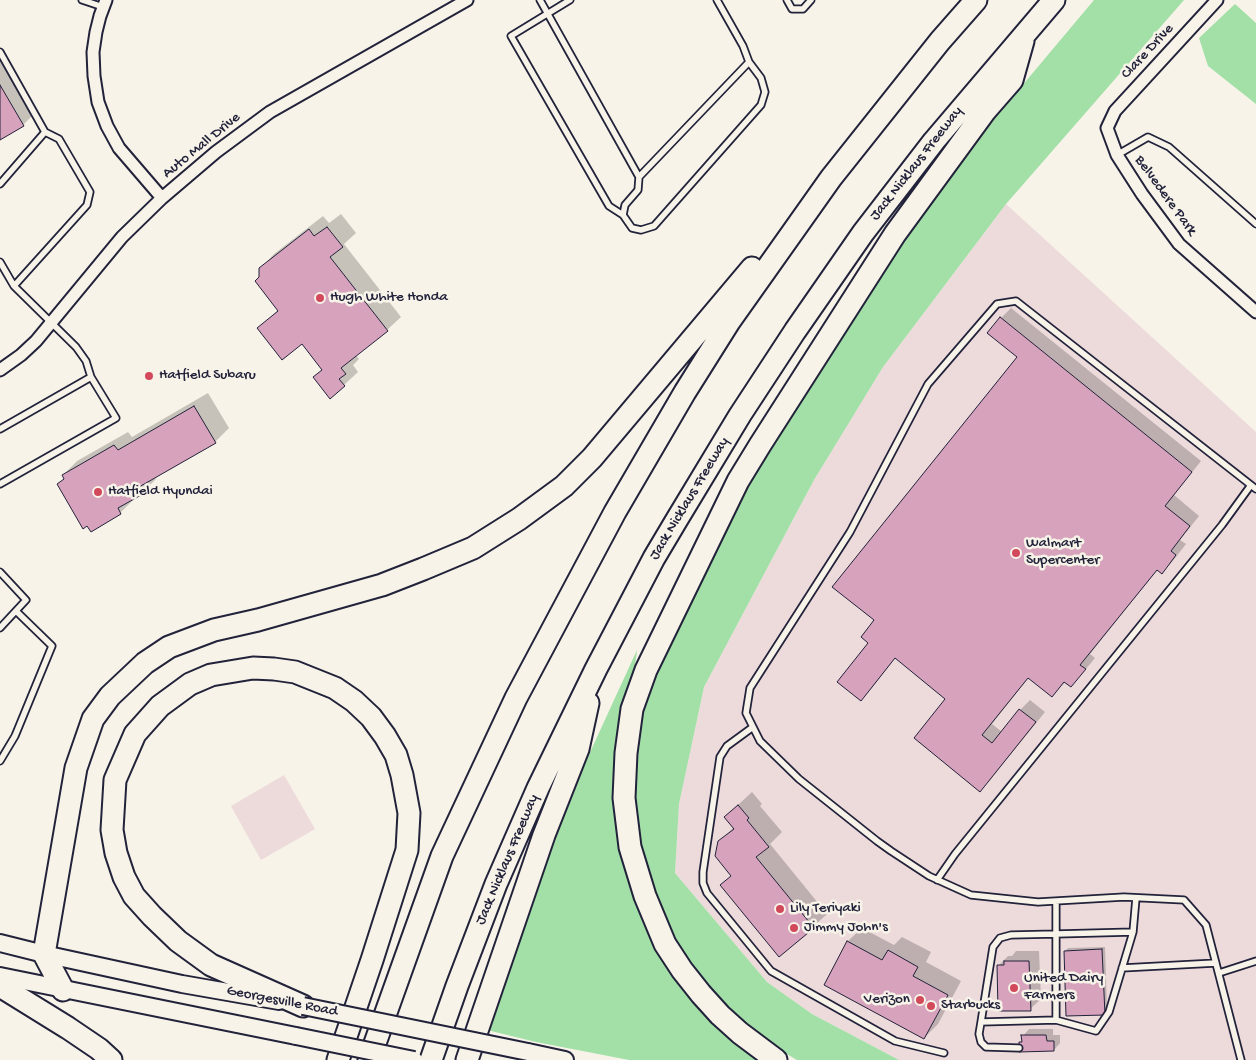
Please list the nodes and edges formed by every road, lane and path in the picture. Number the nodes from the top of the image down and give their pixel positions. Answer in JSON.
{"nodes":[{"id":1,"x":82,"y":0,"type":"edge"},
{"id":2,"x":467,"y":0,"type":"edge"},
{"id":3,"x":540,"y":0,"type":"edge"},
{"id":4,"x":570,"y":0,"type":"edge"},
{"id":5,"x":717,"y":0,"type":"edge"},
{"id":6,"x":787,"y":0,"type":"edge"},
{"id":7,"x":812,"y":0,"type":"edge"},
{"id":8,"x":976,"y":0,"type":"edge"},
{"id":9,"x":1054,"y":0,"type":"edge"},
{"id":10,"x":1217,"y":0,"type":"edge"},
{"id":11,"x":105,"y":4,"type":"edge"},
{"id":12,"x":547,"y":13,"type":"junction"},
{"id":13,"x":1026,"y":33,"type":"junction"},
{"id":14,"x":0,"y":52,"type":"edge"},
{"id":15,"x":749,"y":62,"type":"junction"},
{"id":16,"x":1107,"y":128,"type":"joint"},
{"id":17,"x":45,"y":132,"type":"junction"},
{"id":18,"x":1117,"y":155,"type":"junction"},
{"id":19,"x":639,"y":177,"type":"junction"},
{"id":20,"x":0,"y":184,"type":"edge"},
{"id":21,"x":827,"y":184,"type":"junction"},
{"id":22,"x":162,"y":198,"type":"junction"},
{"id":23,"x":623,"y":215,"type":"junction"},
{"id":24,"x":1256,"y":224,"type":"edge"},
{"id":25,"x":0,"y":262,"type":"edge"},
{"id":26,"x":14,"y":286,"type":"junction"},
{"id":27,"x":1256,"y":312,"type":"edge"},
{"id":28,"x":51,"y":322,"type":"junction"},
{"id":29,"x":0,"y":370,"type":"edge"},
{"id":30,"x":91,"y":376,"type":"junction"},
{"id":31,"x":0,"y":429,"type":"edge"},
{"id":32,"x":0,"y":484,"type":"edge"},
{"id":33,"x":1253,"y":487,"type":"edge"},
{"id":34,"x":0,"y":572,"type":"edge"},
{"id":35,"x":16,"y":611,"type":"junction"},
{"id":36,"x":0,"y":628,"type":"edge"},
{"id":37,"x":596,"y":669,"type":"junction"},
{"id":38,"x":753,"y":726,"type":"junction"},
{"id":39,"x":0,"y":761,"type":"edge"},
{"id":40,"x":937,"y":880,"type":"junction"},
{"id":41,"x":1136,"y":898,"type":"junction"},
{"id":42,"x":1056,"y":901,"type":"junction"},
{"id":43,"x":1133,"y":932,"type":"junction"},
{"id":44,"x":1056,"y":934,"type":"junction"},
{"id":45,"x":0,"y":943,"type":"edge"},
{"id":46,"x":44,"y":954,"type":"junction"},
{"id":47,"x":1256,"y":960,"type":"edge"},
{"id":48,"x":1216,"y":963,"type":"junction"},
{"id":49,"x":1122,"y":968,"type":"junction"},
{"id":50,"x":1219,"y":973,"type":"junction"},
{"id":51,"x":0,"y":976,"type":"edge"},
{"id":52,"x":0,"y":986,"type":"edge"},
{"id":53,"x":63,"y":990,"type":"junction"},
{"id":54,"x":303,"y":1006,"type":"junction"},
{"id":55,"x":1056,"y":1020,"type":"junction"},
{"id":56,"x":981,"y":1022,"type":"junction"},
{"id":57,"x":1019,"y":1048,"type":"dead end"},
{"id":58,"x":944,"y":1053,"type":"dead end"},
{"id":59,"x":111,"y":1060,"type":"edge"},
{"id":60,"x":338,"y":1060,"type":"edge"},
{"id":61,"x":369,"y":1060,"type":"edge"},
{"id":62,"x":414,"y":1060,"type":"edge"},
{"id":63,"x":431,"y":1060,"type":"edge"},
{"id":64,"x":466,"y":1060,"type":"edge"},
{"id":65,"x":564,"y":1060,"type":"edge"},
{"id":66,"x":776,"y":1060,"type":"edge"},
{"id":67,"x":1241,"y":1060,"type":"edge"}],
"edges":[{"from":1,"to":11,"type":"lane"},
{"from":2,"to":22,"type":"street","name":"Auto Mall Drive"},
{"from":3,"to":12,"type":"lane"},
{"from":4,"to":12,"type":"lane"},
{"from":5,"to":15,"type":"lane"},
{"from":6,"to":7,"type":"lane"},
{"from":8,"to":21,"type":"highway"},
{"from":9,"to":13,"type":"highway","name":"Jack Nicklaus Freeway"},
{"from":10,"to":16,"type":"street","name":"Clare Drive"},
{"from":11,"to":22,"type":"street"},
{"from":12,"to":19,"type":"lane"},
{"from":12,"to":23,"type":"lane"},
{"from":13,"to":37,"type":"highway","name":"Jack Nicklaus Freeway"},
{"from":13,"to":66,"type":"highway"},
{"from":14,"to":17,"type":"lane"},
{"from":15,"to":19,"type":"lane"},
{"from":15,"to":23,"type":"lane"},
{"from":16,"to":18,"type":"street","name":"Belvedere Park"},
{"from":17,"to":20,"type":"lane"},
{"from":17,"to":26,"type":"lane"},
{"from":18,"to":24,"type":"lane"},
{"from":18,"to":27,"type":"street","name":"Belvedere Park"},
{"from":19,"to":23,"type":"lane"},
{"from":21,"to":46,"type":"highway"},
{"from":21,"to":61,"type":"highway"},
{"from":22,"to":28,"type":"street","name":"Auto Mall Drive"},
{"from":25,"to":26,"type":"lane"},
{"from":26,"to":28,"type":"lane"},
{"from":28,"to":29,"type":"street","name":"Auto Mall Drive"},
{"from":28,"to":30,"type":"lane"},
{"from":30,"to":31,"type":"lane"},
{"from":30,"to":32,"type":"lane"},
{"from":33,"to":38,"type":"lane"},
{"from":33,"to":40,"type":"lane"},
{"from":34,"to":35,"type":"lane"},
{"from":35,"to":36,"type":"lane"},
{"from":35,"to":39,"type":"lane"},
{"from":37,"to":63,"type":"highway","name":"Jack Nicklaus Freeway"},
{"from":37,"to":64,"type":"highway"},
{"from":38,"to":40,"type":"lane"},
{"from":38,"to":58,"type":"lane"},
{"from":40,"to":42,"type":"lane"},
{"from":41,"to":42,"type":"lane"},
{"from":41,"to":43,"type":"lane"},
{"from":41,"to":48,"type":"lane"},
{"from":42,"to":44,"type":"lane"},
{"from":43,"to":44,"type":"lane"},
{"from":43,"to":49,"type":"lane"},
{"from":44,"to":55,"type":"lane"},
{"from":44,"to":56,"type":"lane"},
{"from":45,"to":46,"type":"main road","name":"Georgesville Road"},
{"from":46,"to":53,"type":"highway"},
{"from":46,"to":54,"type":"main road","name":"Georgesville Road"},
{"from":47,"to":50,"type":"lane"},
{"from":48,"to":49,"type":"lane"},
{"from":48,"to":50,"type":"lane"},
{"from":49,"to":55,"type":"lane"},
{"from":50,"to":67,"type":"lane"},
{"from":51,"to":53,"type":"main road","name":"Georgesville Road"},
{"from":52,"to":59,"type":"highway"},
{"from":53,"to":62,"type":"main road","name":"Georgesville Road","bridge":true},
{"from":54,"to":60,"type":"highway"},
{"from":54,"to":65,"type":"main road","name":"Georgesville Road","bridge":true},
{"from":55,"to":56,"type":"lane"},
{"from":56,"to":57,"type":"lane"}]}
